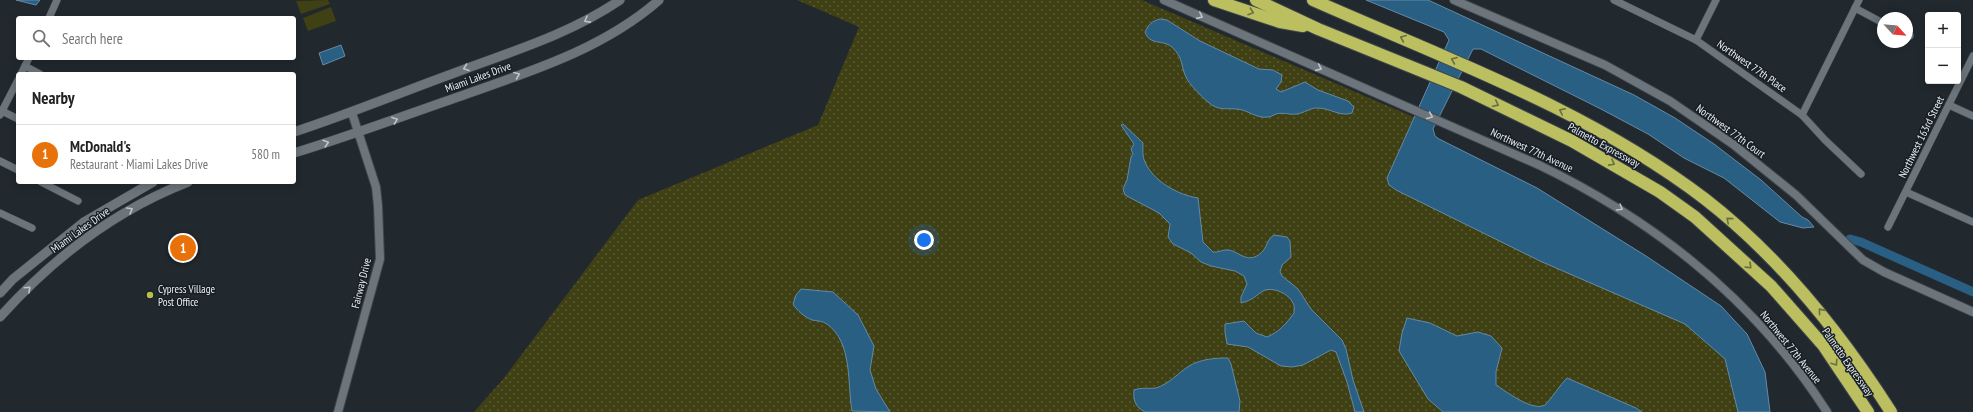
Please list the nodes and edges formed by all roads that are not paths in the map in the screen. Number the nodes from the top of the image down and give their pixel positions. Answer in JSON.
{"nodes":[{"id":1,"x":58,"y":0,"type":"edge"},
{"id":2,"x":620,"y":0,"type":"edge"},
{"id":3,"x":659,"y":0,"type":"edge"},
{"id":4,"x":1164,"y":0,"type":"edge"},
{"id":5,"x":1214,"y":0,"type":"edge"},
{"id":6,"x":1256,"y":0,"type":"edge"},
{"id":7,"x":1312,"y":0,"type":"edge"},
{"id":8,"x":1454,"y":0,"type":"edge"},
{"id":9,"x":1614,"y":0,"type":"edge"},
{"id":10,"x":1716,"y":0,"type":"edge"},
{"id":11,"x":1859,"y":0,"type":"edge"},
{"id":12,"x":1855,"y":8,"type":"junction"},
{"id":13,"x":50,"y":16,"type":"edge"},
{"id":14,"x":1877,"y":20,"type":"edge"},
{"id":15,"x":1318,"y":29,"type":"junction"},
{"id":16,"x":1696,"y":40,"type":"junction"},
{"id":17,"x":1973,"y":56,"type":"edge"},
{"id":18,"x":28,"y":60,"type":"edge"},
{"id":19,"x":25,"y":66,"type":"junction"},
{"id":20,"x":22,"y":72,"type":"edge"},
{"id":21,"x":36,"y":72,"type":"edge"},
{"id":22,"x":16,"y":84,"type":"edge"},
{"id":23,"x":1949,"y":105,"type":"junction"},
{"id":24,"x":1,"y":113,"type":"edge"},
{"id":25,"x":352,"y":113,"type":"junction"},
{"id":26,"x":1802,"y":115,"type":"junction"},
{"id":27,"x":1973,"y":116,"type":"edge"},
{"id":28,"x":16,"y":118,"type":"edge"},
{"id":29,"x":296,"y":131,"type":"edge"},
{"id":30,"x":358,"y":134,"type":"junction"},
{"id":31,"x":296,"y":152,"type":"edge"},
{"id":32,"x":0,"y":160,"type":"edge"},
{"id":33,"x":16,"y":169,"type":"edge"},
{"id":34,"x":1861,"y":174,"type":"dead end"},
{"id":35,"x":45,"y":184,"type":"edge"},
{"id":36,"x":150,"y":184,"type":"edge"},
{"id":37,"x":184,"y":184,"type":"edge"},
{"id":38,"x":1906,"y":192,"type":"junction"},
{"id":39,"x":78,"y":201,"type":"dead end"},
{"id":40,"x":0,"y":213,"type":"edge"},
{"id":41,"x":1973,"y":222,"type":"edge"},
{"id":42,"x":1888,"y":226,"type":"dead end"},
{"id":43,"x":32,"y":228,"type":"dead end"},
{"id":44,"x":0,"y":293,"type":"edge"},
{"id":45,"x":1973,"y":312,"type":"edge"},
{"id":46,"x":0,"y":316,"type":"edge"},
{"id":47,"x":338,"y":412,"type":"edge"},
{"id":48,"x":1827,"y":412,"type":"edge"},
{"id":49,"x":1868,"y":412,"type":"edge"},
{"id":50,"x":1891,"y":412,"type":"edge"}],
"edges":[{"from":1,"to":13,"type":"street"},
{"from":2,"to":25,"type":"main road","name":"Miami Lakes Drive","one_way":true},
{"from":30,"to":3,"type":"main road","name":"Miami Lakes Drive","one_way":true},
{"from":4,"to":48,"type":"street","name":"Northwest 77th Avenue","one_way":true},
{"from":5,"to":15,"type":"highway","one_way":true},
{"from":6,"to":15,"type":"highway","name":"Palmetto Expressway"},
{"from":50,"to":7,"type":"highway","name":"Palmetto Expressway","one_way":true},
{"from":8,"to":45,"type":"street","name":"Northwest 77th Court"},
{"from":9,"to":16,"type":"street","name":"Northwest 77th Place"},
{"from":10,"to":16,"type":"street"},
{"from":11,"to":12,"type":"street"},
{"from":12,"to":14,"type":"street"},
{"from":12,"to":26,"type":"street"},
{"from":15,"to":49,"type":"highway","name":"Palmetto Expressway","one_way":true},
{"from":16,"to":26,"type":"street","name":"Northwest 77th Place"},
{"from":17,"to":23,"type":"street","name":"Northwest 163rd Street"},
{"from":18,"to":19,"type":"street"},
{"from":19,"to":20,"type":"street"},
{"from":19,"to":21,"type":"street"},
{"from":22,"to":24,"type":"street"},
{"from":23,"to":27,"type":"street"},
{"from":23,"to":38,"type":"street","name":"Northwest 163rd Street"},
{"from":24,"to":28,"type":"street"},
{"from":25,"to":29,"type":"main road","name":"Miami Lakes Drive"},
{"from":25,"to":30,"type":"street","name":"Fairway Drive"},
{"from":26,"to":34,"type":"street","name":"Northwest 77th Place"},
{"from":31,"to":30,"type":"main road","name":"Miami Lakes Drive","one_way":true},
{"from":30,"to":47,"type":"street","name":"Fairway Drive"},
{"from":32,"to":33,"type":"street"},
{"from":35,"to":39,"type":"street"},
{"from":36,"to":44,"type":"main road","name":"Miami Lakes Drive"},
{"from":46,"to":37,"type":"main road","name":"Miami Lakes Drive","one_way":true},
{"from":38,"to":41,"type":"street"},
{"from":38,"to":42,"type":"street","name":"Northwest 163rd Street"},
{"from":40,"to":43,"type":"street"}]}
